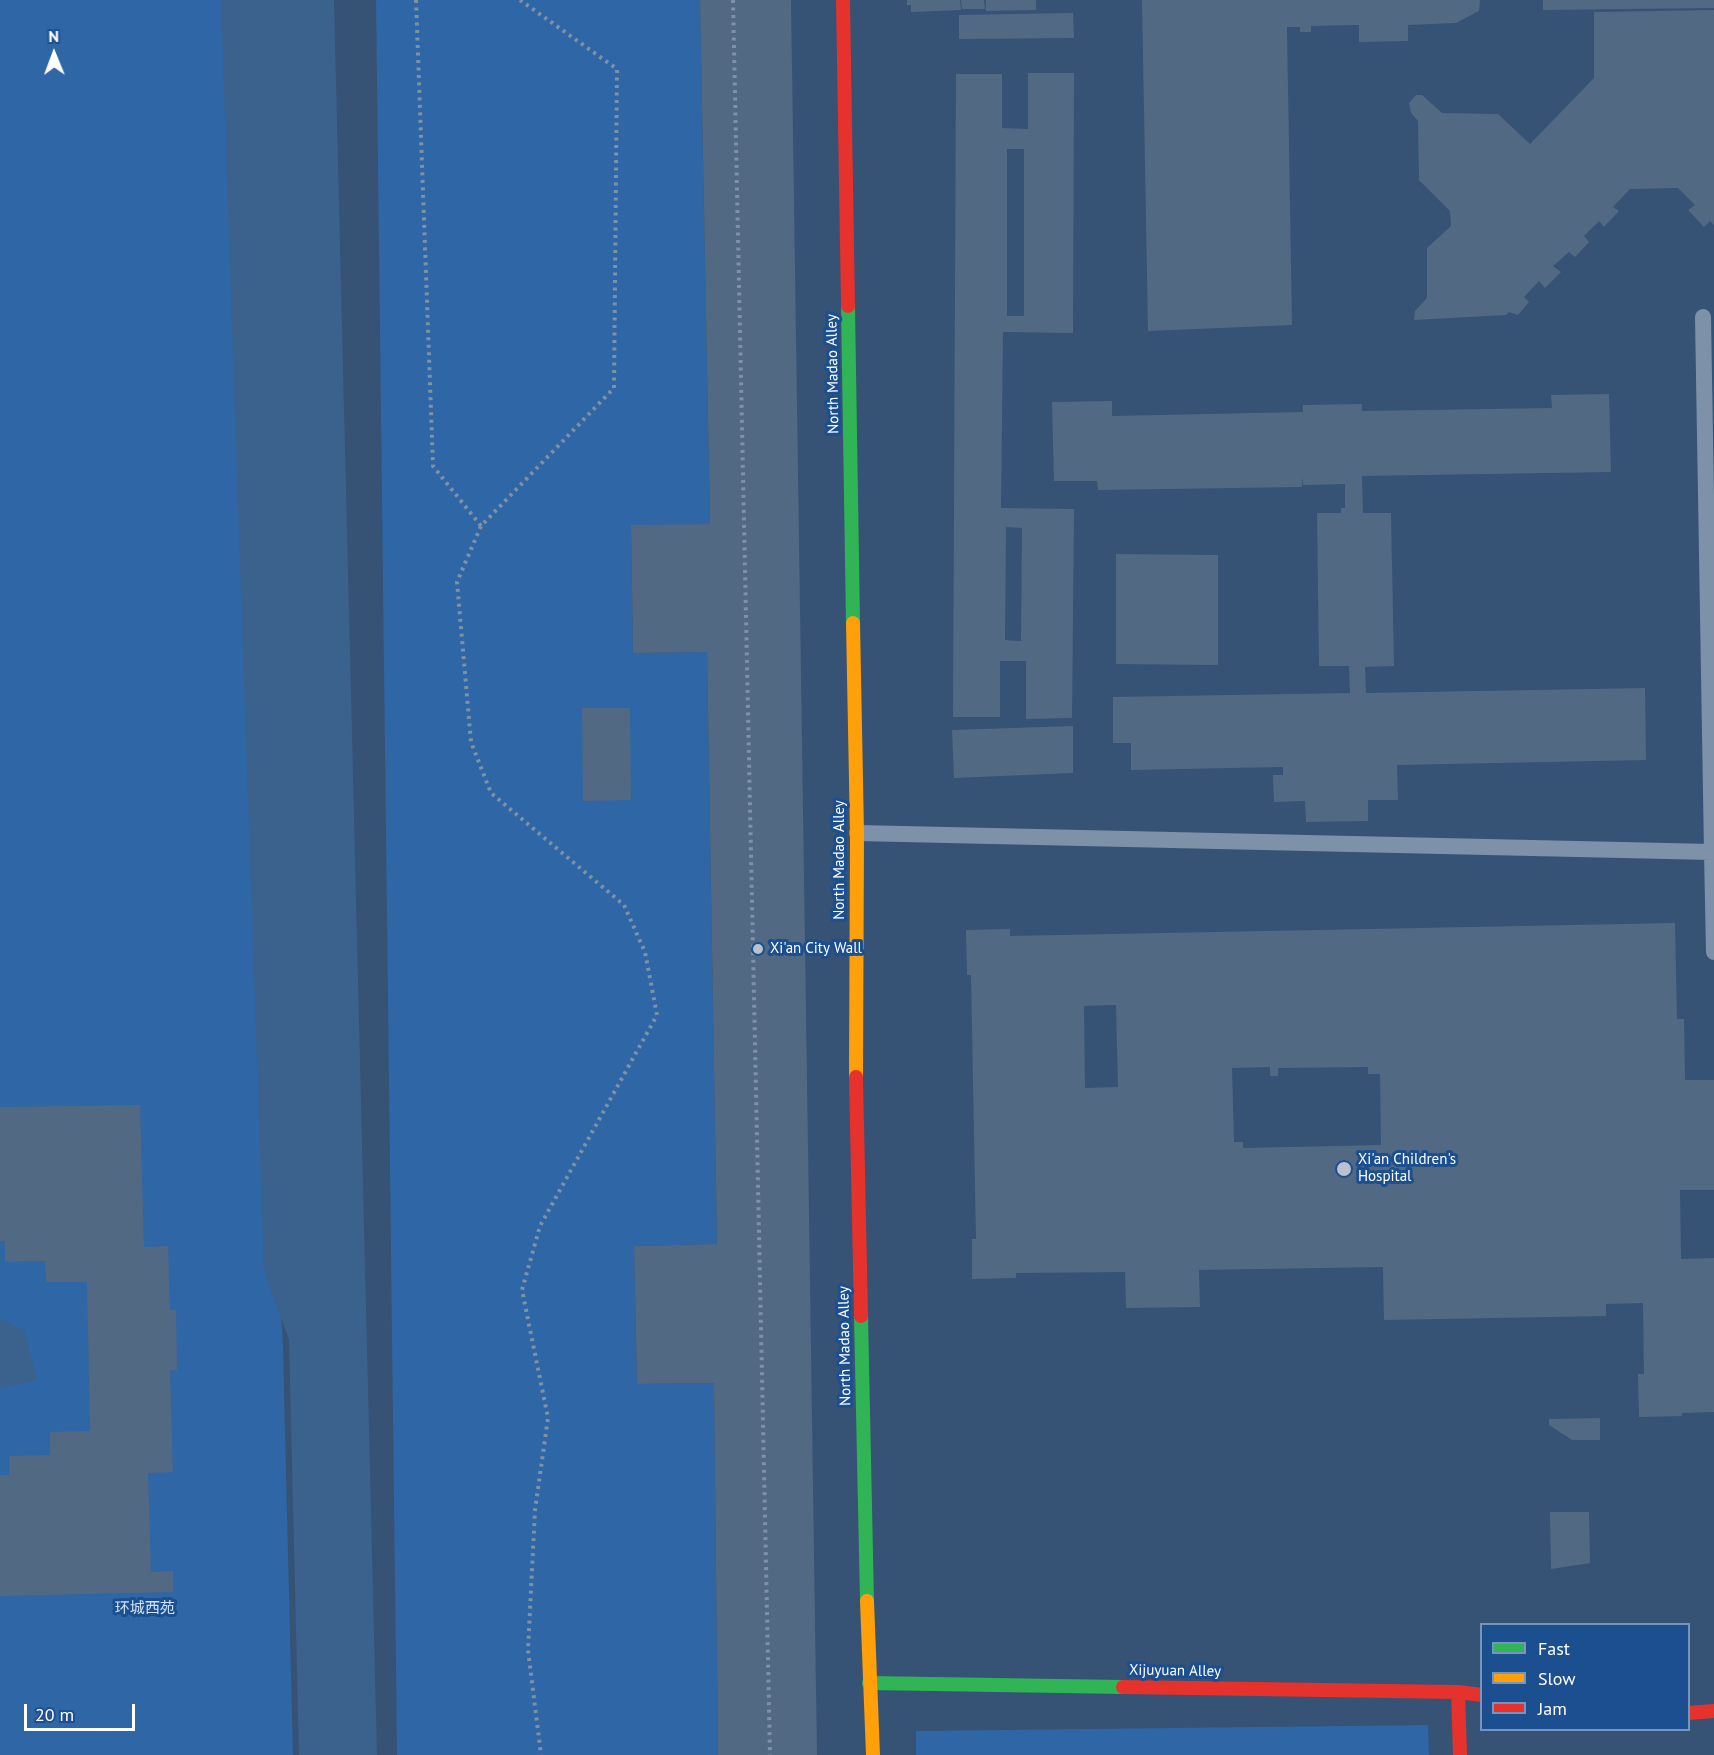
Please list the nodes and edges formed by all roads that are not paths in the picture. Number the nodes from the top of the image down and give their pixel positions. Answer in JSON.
{"nodes":[{"id":1,"x":843,"y":0,"type":"edge"},
{"id":2,"x":1703,"y":317,"type":"dead end"},
{"id":3,"x":857,"y":833,"type":"junction"},
{"id":4,"x":1712,"y":852,"type":"junction"},
{"id":5,"x":1714,"y":952,"type":"edge"},
{"id":6,"x":869,"y":1683,"type":"junction"},
{"id":7,"x":1458,"y":1692,"type":"junction"},
{"id":8,"x":1480,"y":1695,"type":"edge"},
{"id":9,"x":1714,"y":1712,"type":"edge"},
{"id":10,"x":1690,"y":1713,"type":"edge"},
{"id":11,"x":873,"y":1755,"type":"edge"},
{"id":12,"x":1460,"y":1755,"type":"edge"}],
"edges":[{"from":1,"to":3,"type":"street","name":"North Madao Alley"},
{"from":2,"to":4,"type":"lane"},
{"from":3,"to":4,"type":"lane"},
{"from":3,"to":6,"type":"street","name":"North Madao Alley"},
{"from":4,"to":5,"type":"lane"},
{"from":6,"to":7,"type":"street","name":"Xijuyuan Alley"},
{"from":6,"to":11,"type":"street","name":"North Madao Alley"},
{"from":7,"to":8,"type":"street","name":"Xijuyuan Alley"},
{"from":7,"to":12,"type":"street"},
{"from":9,"to":10,"type":"street"}]}
